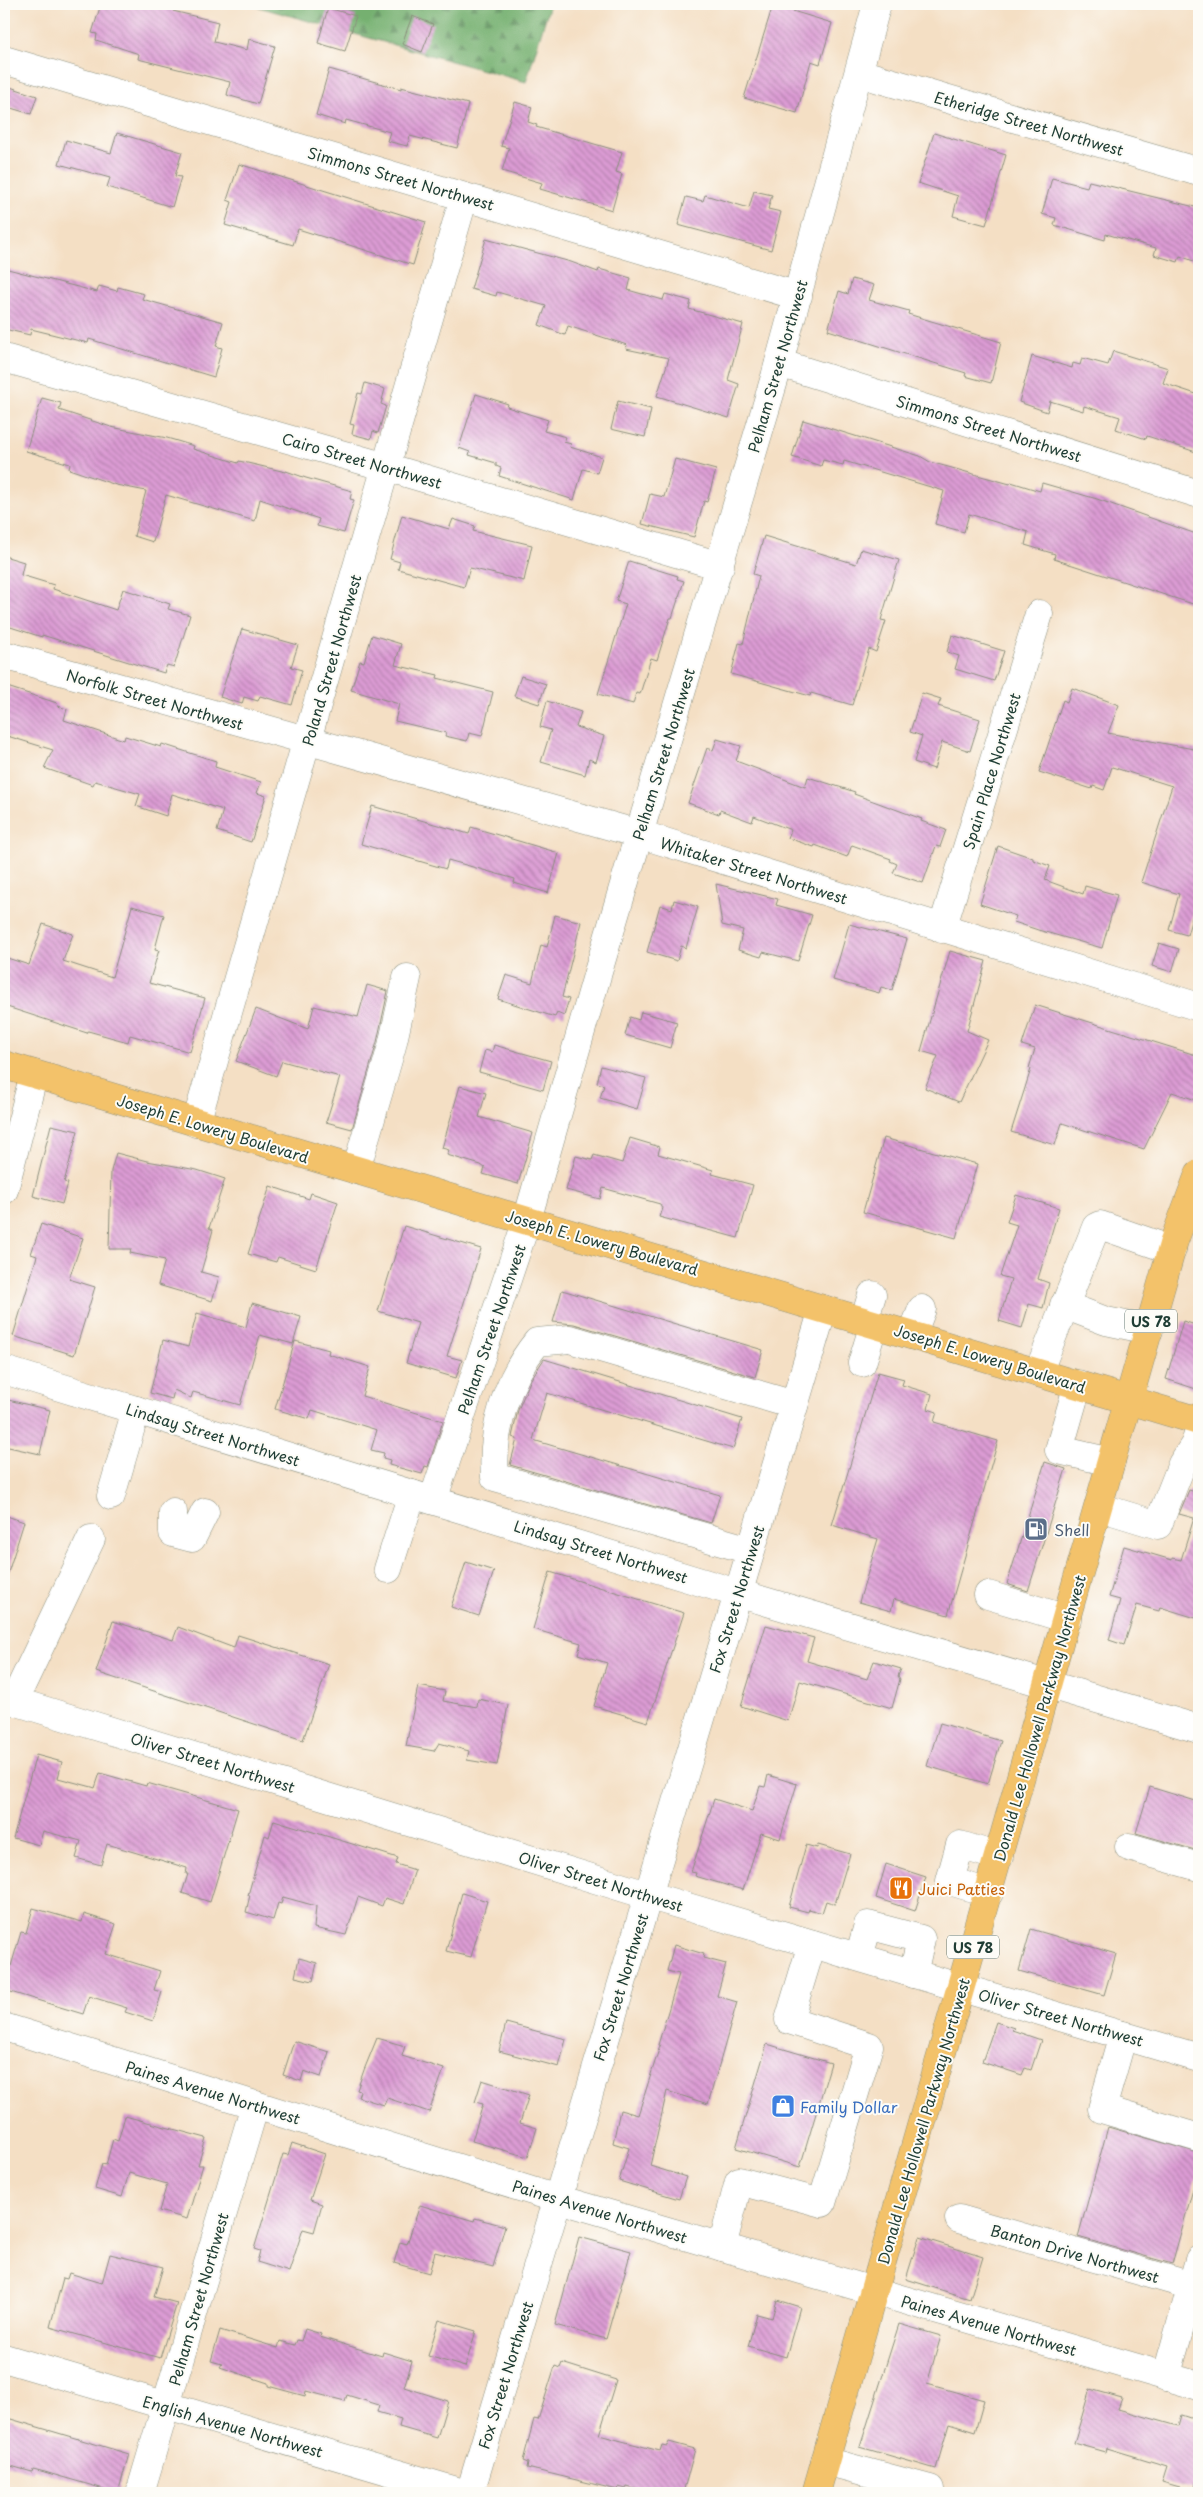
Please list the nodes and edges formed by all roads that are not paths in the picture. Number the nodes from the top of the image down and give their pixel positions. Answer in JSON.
{"nodes":[{"id":1,"x":877,"y":4,"type":"edge"},
{"id":2,"x":4,"y":60,"type":"edge"},
{"id":3,"x":858,"y":73,"type":"junction"},
{"id":4,"x":1199,"y":172,"type":"edge"},
{"id":5,"x":464,"y":197,"type":"junction"},
{"id":6,"x":798,"y":296,"type":"junction"},
{"id":7,"x":4,"y":358,"type":"edge"},
{"id":8,"x":779,"y":363,"type":"junction"},
{"id":9,"x":386,"y":467,"type":"junction"},
{"id":10,"x":1199,"y":494,"type":"edge"},
{"id":11,"x":720,"y":566,"type":"junction"},
{"id":12,"x":1039,"y":614,"type":"dead end"},
{"id":13,"x":4,"y":656,"type":"edge"},
{"id":14,"x":307,"y":742,"type":"junction"},
{"id":15,"x":639,"y":834,"type":"junction"},
{"id":16,"x":942,"y":929,"type":"junction"},
{"id":17,"x":407,"y":978,"type":"dead end"},
{"id":18,"x":1199,"y":1007,"type":"edge"},
{"id":19,"x":4,"y":1065,"type":"edge"},
{"id":20,"x":34,"y":1074,"type":"junction"},
{"id":21,"x":196,"y":1124,"type":"junction"},
{"id":22,"x":10,"y":1139,"type":"edge"},
{"id":23,"x":356,"y":1170,"type":"junction"},
{"id":24,"x":1199,"y":1174,"type":"edge"},
{"id":25,"x":4,"y":1190,"type":"edge"},
{"id":26,"x":527,"y":1220,"type":"junction"},
{"id":27,"x":1172,"y":1250,"type":"junction"},
{"id":28,"x":872,"y":1295,"type":"dead end"},
{"id":29,"x":1064,"y":1305,"type":"junction"},
{"id":30,"x":823,"y":1309,"type":"junction"},
{"id":31,"x":922,"y":1309,"type":"dead end"},
{"id":32,"x":869,"y":1322,"type":"junction"},
{"id":33,"x":1149,"y":1330,"type":"junction"},
{"id":34,"x":912,"y":1335,"type":"junction"},
{"id":35,"x":862,"y":1363,"type":"dead end"},
{"id":36,"x":4,"y":1370,"type":"edge"},
{"id":37,"x":1038,"y":1373,"type":"junction"},
{"id":38,"x":1078,"y":1384,"type":"junction"},
{"id":39,"x":1129,"y":1400,"type":"junction"},
{"id":40,"x":794,"y":1405,"type":"junction"},
{"id":41,"x":136,"y":1410,"type":"junction"},
{"id":42,"x":1199,"y":1420,"type":"edge"},
{"id":43,"x":1199,"y":1431,"type":"edge"},
{"id":44,"x":1111,"y":1462,"type":"junction"},
{"id":45,"x":111,"y":1496,"type":"dead end"},
{"id":46,"x":422,"y":1497,"type":"junction"},
{"id":47,"x":1099,"y":1507,"type":"junction"},
{"id":48,"x":173,"y":1512,"type":"dead end"},
{"id":49,"x":205,"y":1512,"type":"dead end"},
{"id":50,"x":91,"y":1539,"type":"dead end"},
{"id":51,"x":750,"y":1550,"type":"junction"},
{"id":52,"x":388,"y":1568,"type":"dead end"},
{"id":53,"x":737,"y":1593,"type":"junction"},
{"id":54,"x":988,"y":1595,"type":"dead end"},
{"id":55,"x":1067,"y":1619,"type":"junction"},
{"id":56,"x":1048,"y":1686,"type":"junction"},
{"id":57,"x":9,"y":1700,"type":"edge"},
{"id":58,"x":1199,"y":1729,"type":"edge"},
{"id":59,"x":1129,"y":1847,"type":"dead end"},
{"id":60,"x":999,"y":1856,"type":"junction"},
{"id":61,"x":1199,"y":1867,"type":"edge"},
{"id":62,"x":989,"y":1893,"type":"junction"},
{"id":63,"x":647,"y":1895,"type":"junction"},
{"id":64,"x":812,"y":1944,"type":"junction"},
{"id":65,"x":962,"y":1988,"type":"junction"},
{"id":66,"x":4,"y":2027,"type":"edge"},
{"id":67,"x":1123,"y":2035,"type":"junction"},
{"id":68,"x":1199,"y":2058,"type":"edge"},
{"id":69,"x":255,"y":2105,"type":"junction"},
{"id":70,"x":1199,"y":2138,"type":"edge"},
{"id":71,"x":558,"y":2199,"type":"junction"},
{"id":72,"x":959,"y":2219,"type":"dead end"},
{"id":73,"x":722,"y":2247,"type":"junction"},
{"id":74,"x":1199,"y":2260,"type":"edge"},
{"id":75,"x":1192,"y":2286,"type":"junction"},
{"id":76,"x":875,"y":2291,"type":"junction"},
{"id":77,"x":4,"y":2358,"type":"edge"},
{"id":78,"x":1166,"y":2376,"type":"junction"},
{"id":79,"x":1199,"y":2386,"type":"edge"},
{"id":80,"x":166,"y":2406,"type":"junction"},
{"id":81,"x":825,"y":2461,"type":"junction"},
{"id":82,"x":930,"y":2489,"type":"dead end"},
{"id":83,"x":140,"y":2493,"type":"edge"},
{"id":84,"x":463,"y":2493,"type":"edge"},
{"id":85,"x":470,"y":2493,"type":"edge"},
{"id":86,"x":816,"y":2493,"type":"edge"}],
"edges":[{"from":1,"to":3,"type":"street","name":"Pelham Street Northwest"},
{"from":2,"to":5,"type":"street","name":"Simmons Street Northwest"},
{"from":3,"to":4,"type":"street","name":"Etheridge Street Northwest"},
{"from":3,"to":6,"type":"street","name":"Pelham Street Northwest"},
{"from":5,"to":6,"type":"street","name":"Simmons Street Northwest"},
{"from":5,"to":9,"type":"street","name":"Poland Street Northwest"},
{"from":6,"to":8,"type":"street","name":"Pelham Street Northwest"},
{"from":7,"to":9,"type":"street","name":"Cairo Street Northwest"},
{"from":8,"to":10,"type":"street","name":"Simmons Street Northwest"},
{"from":8,"to":11,"type":"street","name":"Pelham Street Northwest"},
{"from":9,"to":11,"type":"street","name":"Cairo Street Northwest"},
{"from":9,"to":14,"type":"street","name":"Poland Street Northwest"},
{"from":11,"to":15,"type":"street","name":"Pelham Street Northwest"},
{"from":12,"to":16,"type":"street","name":"Spain Place Northwest"},
{"from":13,"to":14,"type":"street","name":"Norfolk Street Northwest"},
{"from":14,"to":15,"type":"street","name":"Whitaker Street Northwest"},
{"from":14,"to":21,"type":"street","name":"Poland Street Northwest"},
{"from":15,"to":16,"type":"street","name":"Whitaker Street Northwest"},
{"from":15,"to":26,"type":"street","name":"Pelham Street Northwest"},
{"from":16,"to":18,"type":"street","name":"Whitaker Street Northwest"},
{"from":17,"to":23,"type":"street"},
{"from":19,"to":20,"type":"main road","name":"Joseph E. Lowery Boulevard"},
{"from":20,"to":21,"type":"main road","name":"Joseph E. Lowery Boulevard"},
{"from":20,"to":22,"type":"street"},
{"from":21,"to":23,"type":"main road","name":"Joseph E. Lowery Boulevard"},
{"from":22,"to":25,"type":"street"},
{"from":23,"to":26,"type":"main road","name":"Joseph E. Lowery Boulevard"},
{"from":24,"to":27,"type":"main road","name":"Donald Lee Hollowell Parkway Northwest","number":"US 78"},
{"from":26,"to":30,"type":"main road","name":"Joseph E. Lowery Boulevard"},
{"from":26,"to":46,"type":"street","name":"Pelham Street Northwest"},
{"from":27,"to":29,"type":"street"},
{"from":27,"to":33,"type":"main road","name":"Donald Lee Hollowell Parkway Northwest","number":"US 78"},
{"from":28,"to":32,"type":"street"},
{"from":29,"to":33,"type":"street"},
{"from":29,"to":37,"type":"street"},
{"from":30,"to":32,"type":"main road","name":"Joseph E. Lowery Boulevard"},
{"from":30,"to":40,"type":"street","name":"Fox Street Northwest"},
{"from":31,"to":34,"type":"street"},
{"from":32,"to":34,"type":"main road","name":"Joseph E. Lowery Boulevard"},
{"from":32,"to":35,"type":"street"},
{"from":33,"to":39,"type":"main road","name":"Donald Lee Hollowell Parkway Northwest","number":"US 78"},
{"from":34,"to":37,"type":"main road","name":"Joseph E. Lowery Boulevard"},
{"from":36,"to":41,"type":"street","name":"Lindsay Street Northwest"},
{"from":37,"to":38,"type":"main road","name":"Joseph E. Lowery Boulevard"},
{"from":38,"to":39,"type":"main road","name":"Joseph E. Lowery Boulevard"},
{"from":38,"to":44,"type":"street"},
{"from":39,"to":42,"type":"main road","name":"Joseph E. Lowery Boulevard"},
{"from":39,"to":44,"type":"main road","name":"Donald Lee Hollowell Parkway Northwest","number":"US 78"},
{"from":40,"to":51,"type":"street","name":"Fox Street Northwest"},
{"from":40,"to":51,"type":"street"},
{"from":41,"to":45,"type":"street"},
{"from":41,"to":46,"type":"street","name":"Lindsay Street Northwest"},
{"from":43,"to":47,"type":"street"},
{"from":44,"to":47,"type":"main road","name":"Donald Lee Hollowell Parkway Northwest","number":"US 78"},
{"from":46,"to":52,"type":"street","name":"Pelham Street Northwest"},
{"from":46,"to":53,"type":"street","name":"Lindsay Street Northwest"},
{"from":47,"to":55,"type":"main road","name":"Donald Lee Hollowell Parkway Northwest","number":"US 78"},
{"from":48,"to":49,"type":"street"},
{"from":50,"to":57,"type":"street"},
{"from":51,"to":53,"type":"street","name":"Fox Street Northwest"},
{"from":53,"to":56,"type":"street","name":"Lindsay Street Northwest"},
{"from":53,"to":63,"type":"street","name":"Fox Street Northwest"},
{"from":54,"to":55,"type":"street"},
{"from":55,"to":56,"type":"main road","name":"Donald Lee Hollowell Parkway Northwest","number":"US 78"},
{"from":56,"to":58,"type":"street","name":"Lindsay Street Northwest"},
{"from":56,"to":60,"type":"main road","name":"Donald Lee Hollowell Parkway Northwest","number":"US 78"},
{"from":57,"to":63,"type":"street","name":"Oliver Street Northwest"},
{"from":59,"to":61,"type":"street"},
{"from":60,"to":62,"type":"main road","name":"Donald Lee Hollowell Parkway Northwest","number":"US 78"},
{"from":60,"to":62,"type":"street"},
{"from":62,"to":65,"type":"main road","name":"Donald Lee Hollowell Parkway Northwest","number":"US 78"},
{"from":63,"to":64,"type":"street","name":"Oliver Street Northwest"},
{"from":63,"to":71,"type":"street","name":"Fox Street Northwest"},
{"from":64,"to":65,"type":"street","name":"Oliver Street Northwest"},
{"from":64,"to":73,"type":"street"},
{"from":65,"to":67,"type":"street","name":"Oliver Street Northwest"},
{"from":65,"to":76,"type":"main road","name":"Donald Lee Hollowell Parkway Northwest","number":"US 78"},
{"from":66,"to":69,"type":"street","name":"Paines Avenue Northwest"},
{"from":67,"to":68,"type":"street","name":"Oliver Street Northwest"},
{"from":67,"to":70,"type":"street"},
{"from":69,"to":71,"type":"street","name":"Paines Avenue Northwest"},
{"from":69,"to":80,"type":"street","name":"Pelham Street Northwest"},
{"from":71,"to":73,"type":"street","name":"Paines Avenue Northwest"},
{"from":71,"to":85,"type":"street","name":"Fox Street Northwest"},
{"from":72,"to":75,"type":"street","name":"Banton Drive Northwest"},
{"from":73,"to":76,"type":"street","name":"Paines Avenue Northwest"},
{"from":74,"to":75,"type":"street"},
{"from":75,"to":78,"type":"street"},
{"from":76,"to":78,"type":"street","name":"Paines Avenue Northwest"},
{"from":76,"to":81,"type":"main road","name":"Donald Lee Hollowell Parkway Northwest","number":"US 78"},
{"from":77,"to":80,"type":"street","name":"English Avenue Northwest"},
{"from":78,"to":79,"type":"street","name":"Paines Avenue Northwest"},
{"from":80,"to":83,"type":"street","name":"Pelham Street Northwest"},
{"from":80,"to":84,"type":"street","name":"English Avenue Northwest"},
{"from":81,"to":82,"type":"street"},
{"from":81,"to":86,"type":"main road","name":"Donald Lee Hollowell Parkway Northwest","number":"US 78"}]}
